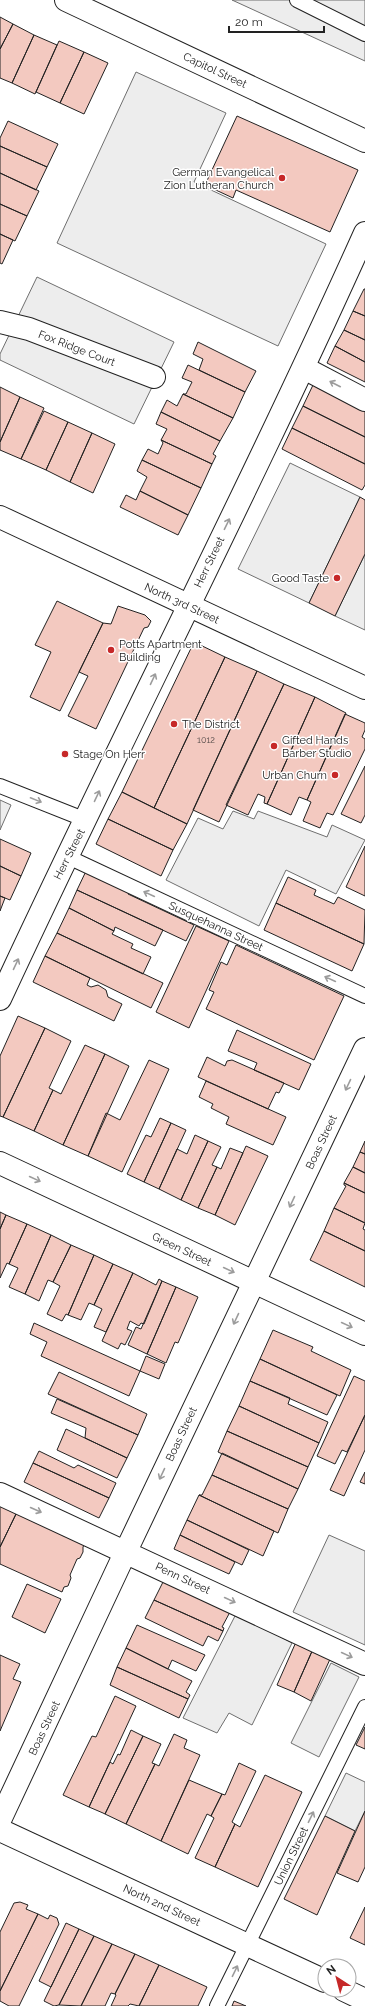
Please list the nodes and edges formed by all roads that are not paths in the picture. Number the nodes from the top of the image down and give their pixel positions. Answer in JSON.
{"nodes":[{"id":1,"x":66,"y":0,"type":"edge"},
{"id":2,"x":297,"y":0,"type":"edge"},
{"id":3,"x":365,"y":34,"type":"edge"},
{"id":4,"x":365,"y":140,"type":"edge"},
{"id":5,"x":365,"y":232,"type":"edge"},
{"id":6,"x":0,"y":322,"type":"edge"},
{"id":7,"x":304,"y":368,"type":"junction"},
{"id":8,"x":154,"y":376,"type":"dead end"},
{"id":9,"x":365,"y":400,"type":"edge"},
{"id":10,"x":0,"y":517,"type":"edge"},
{"id":11,"x":188,"y":605,"type":"junction"},
{"id":12,"x":365,"y":688,"type":"edge"},
{"id":13,"x":0,"y":786,"type":"edge"},
{"id":14,"x":86,"y":820,"type":"junction"},
{"id":15,"x":66,"y":856,"type":"junction"},
{"id":16,"x":365,"y":996,"type":"edge"},
{"id":17,"x":0,"y":999,"type":"edge"},
{"id":18,"x":365,"y":1049,"type":"edge"},
{"id":19,"x":0,"y":1163,"type":"edge"},
{"id":20,"x":254,"y":1282,"type":"junction"},
{"id":21,"x":365,"y":1334,"type":"edge"},
{"id":22,"x":0,"y":1494,"type":"edge"},
{"id":23,"x":126,"y":1551,"type":"junction"},
{"id":24,"x":365,"y":1664,"type":"edge"},
{"id":25,"x":365,"y":1707,"type":"edge"},
{"id":26,"x":0,"y":1820,"type":"edge"},
{"id":27,"x":0,"y":1830,"type":"edge"},
{"id":28,"x":247,"y":1945,"type":"junction"},
{"id":29,"x":317,"y":1977,"type":"edge"},
{"id":30,"x":217,"y":2006,"type":"edge"}],
"edges":[{"from":1,"to":4,"type":"street","name":"Capitol Street"},
{"from":2,"to":3,"type":"lane"},
{"from":5,"to":7,"type":"street","name":"Herr Street"},
{"from":6,"to":8,"type":"street","name":"Fox Ridge Court"},
{"from":9,"to":7,"type":"street","one_way":true},
{"from":11,"to":7,"type":"street","name":"Herr Street","one_way":true},
{"from":10,"to":11,"type":"street","name":"North 3rd Street"},
{"from":11,"to":12,"type":"street","name":"North 3rd Street"},
{"from":14,"to":11,"type":"street","name":"Herr Street","one_way":true},
{"from":13,"to":14,"type":"lane","one_way":true},
{"from":14,"to":15,"type":"street","name":"Herr Street"},
{"from":16,"to":15,"type":"lane","name":"Susquehanna Street","one_way":true},
{"from":17,"to":15,"type":"street","name":"Herr Street","one_way":true},
{"from":18,"to":20,"type":"street","name":"Boas Street","one_way":true},
{"from":19,"to":20,"type":"street","name":"Green Street","one_way":true},
{"from":20,"to":21,"type":"street","name":"Green Street","one_way":true},
{"from":20,"to":23,"type":"street","name":"Boas Street","one_way":true},
{"from":22,"to":23,"type":"street","name":"Penn Street","one_way":true},
{"from":23,"to":24,"type":"street","name":"Penn Street","one_way":true},
{"from":23,"to":26,"type":"street","name":"Boas Street"},
{"from":28,"to":25,"type":"lane","name":"Union Street","one_way":true},
{"from":27,"to":28,"type":"street","name":"North 2nd Street"},
{"from":28,"to":29,"type":"street","name":"North 2nd Street"},
{"from":30,"to":28,"type":"lane","name":"Union Street","one_way":true}]}
